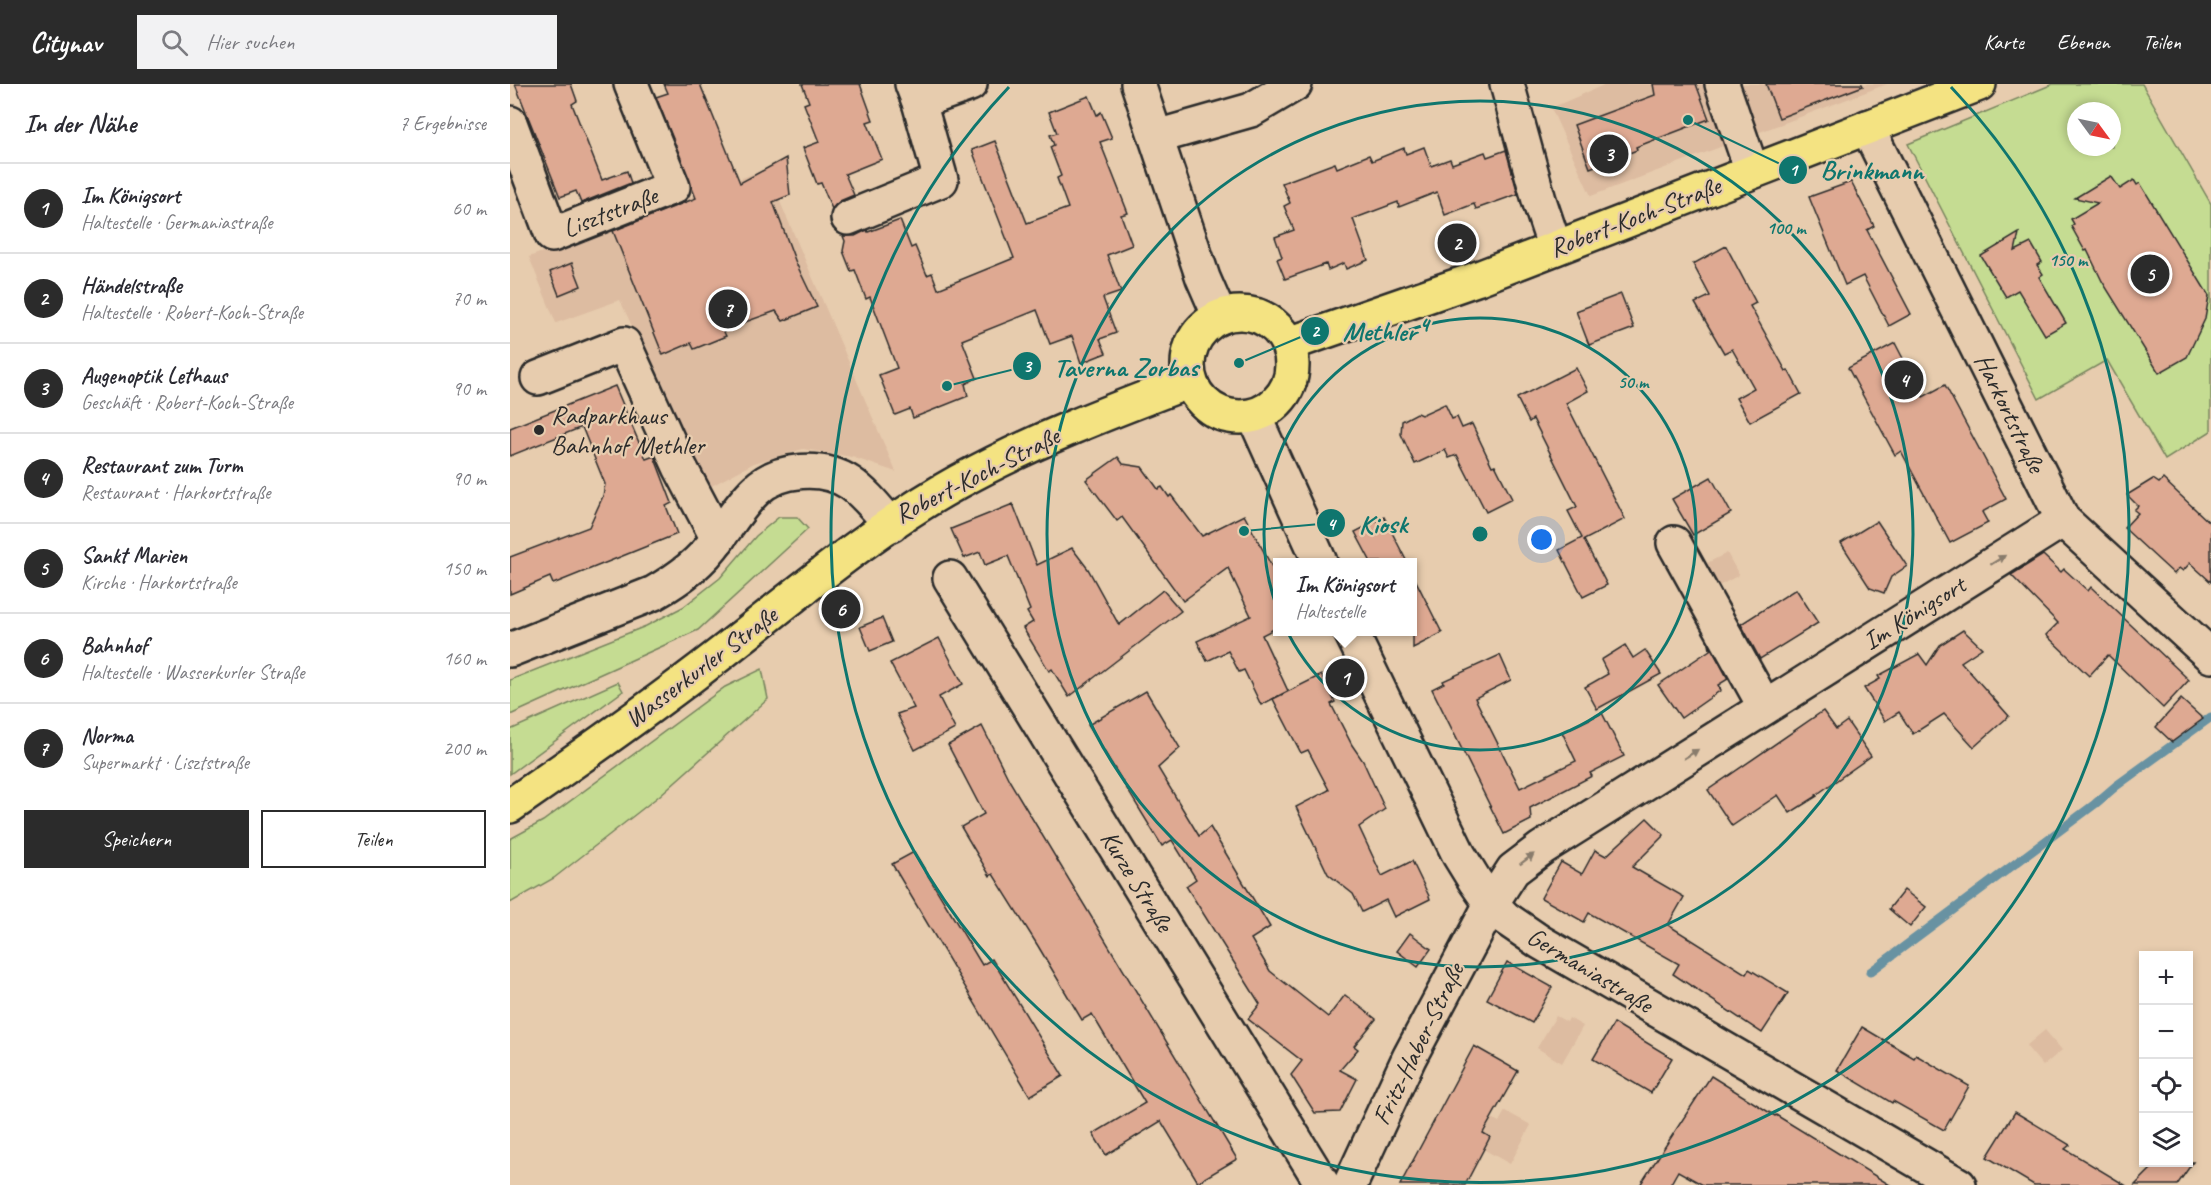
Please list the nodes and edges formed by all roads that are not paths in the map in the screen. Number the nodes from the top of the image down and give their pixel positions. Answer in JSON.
{"nodes":[{"id":1,"x":631,"y":84,"type":"edge"},
{"id":2,"x":970,"y":84,"type":"edge"},
{"id":3,"x":1138,"y":84,"type":"edge"},
{"id":4,"x":1294,"y":84,"type":"edge"},
{"id":5,"x":1507,"y":84,"type":"edge"},
{"id":6,"x":1722,"y":84,"type":"edge"},
{"id":7,"x":1979,"y":84,"type":"edge"},
{"id":8,"x":916,"y":93,"type":"edge"},
{"id":9,"x":510,"y":123,"type":"edge"},
{"id":10,"x":1867,"y":127,"type":"junction"},
{"id":11,"x":1156,"y":137,"type":"junction"},
{"id":12,"x":1752,"y":171,"type":"junction"},
{"id":13,"x":848,"y":218,"type":"dead end"},
{"id":14,"x":1555,"y":248,"type":"junction"},
{"id":15,"x":1220,"y":317,"type":"junction"},
{"id":16,"x":1288,"y":344,"type":"junction"},
{"id":17,"x":538,"y":378,"type":"dead end"},
{"id":18,"x":1190,"y":381,"type":"junction"},
{"id":19,"x":1254,"y":416,"type":"junction"},
{"id":20,"x":2063,"y":520,"type":"junction"},
{"id":21,"x":891,"y":525,"type":"junction"},
{"id":22,"x":718,"y":539,"type":"junction"},
{"id":23,"x":1674,"y":543,"type":"dead end"},
{"id":24,"x":1318,"y":558,"type":"edge"},
{"id":25,"x":950,"y":578,"type":"dead end"},
{"id":26,"x":1354,"y":636,"type":"edge"},
{"id":27,"x":510,"y":650,"type":"edge"},
{"id":28,"x":2211,"y":656,"type":"edge"},
{"id":29,"x":1765,"y":707,"type":"junction"},
{"id":30,"x":510,"y":806,"type":"edge"},
{"id":31,"x":1491,"y":904,"type":"junction"},
{"id":32,"x":1323,"y":1185,"type":"edge"},
{"id":33,"x":1350,"y":1185,"type":"edge"},
{"id":34,"x":1959,"y":1185,"type":"edge"}],
"edges":[{"from":1,"to":9,"type":"street","name":"Lisztstraße"},
{"from":2,"to":8,"type":"street"},
{"from":3,"to":11,"type":"street"},
{"from":4,"to":11,"type":"street"},
{"from":5,"to":14,"type":"street"},
{"from":6,"to":12,"type":"street"},
{"from":7,"to":10,"type":"main road","name":"Robert-Koch-Straße"},
{"from":8,"to":13,"type":"street"},
{"from":10,"to":12,"type":"main road","name":"Robert-Koch-Straße"},
{"from":10,"to":20,"type":"street","name":"Harkortstraße"},
{"from":11,"to":15,"type":"street"},
{"from":12,"to":14,"type":"main road","name":"Robert-Koch-Straße"},
{"from":14,"to":16,"type":"main road","name":"Robert-Koch-Straße"},
{"from":15,"to":16,"type":"main road"},
{"from":15,"to":18,"type":"main road"},
{"from":16,"to":19,"type":"main road"},
{"from":17,"to":22,"type":"street"},
{"from":18,"to":19,"type":"main road"},
{"from":18,"to":21,"type":"main road","name":"Robert-Koch-Straße"},
{"from":19,"to":24,"type":"street"},
{"from":20,"to":28,"type":"street","name":"Harkortstraße"},
{"from":29,"to":20,"type":"street","name":"Im Königsort","one_way":true},
{"from":21,"to":22,"type":"street","name":"Robert-Koch-Straße"},
{"from":21,"to":30,"type":"main road","name":"Wasserkurler Straße"},
{"from":22,"to":27,"type":"street","name":"Robert-Koch-Straße"},
{"from":23,"to":29,"type":"street"},
{"from":25,"to":32,"type":"street","name":"Kurze Straße"},
{"from":26,"to":31,"type":"street","name":"Germaniastraße"},
{"from":31,"to":29,"type":"street","name":"Im Königsort","one_way":true},
{"from":31,"to":33,"type":"street","name":"Fritz-Haber-Straße"},
{"from":31,"to":34,"type":"street","name":"Germaniastraße"}]}
